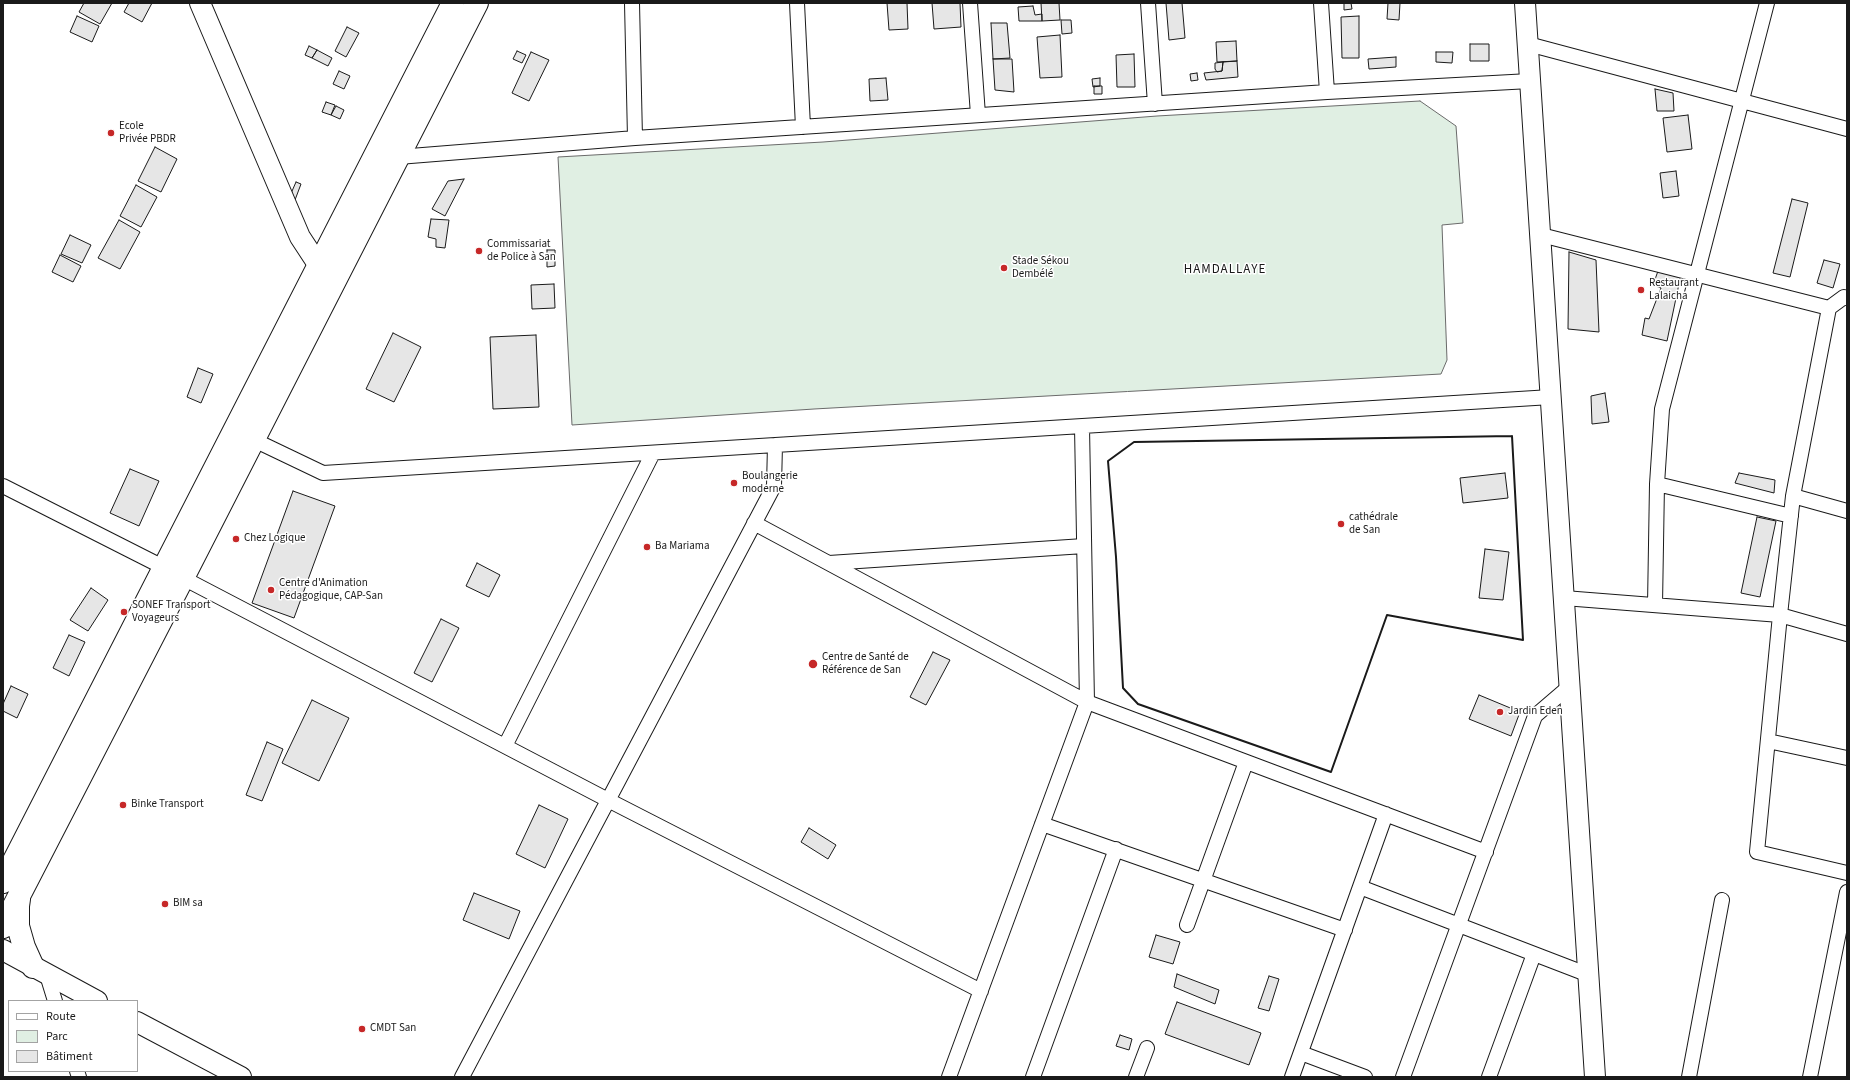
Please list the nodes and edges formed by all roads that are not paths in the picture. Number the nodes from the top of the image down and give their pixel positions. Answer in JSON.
{"nodes":[{"id":1,"x":453,"y":3,"type":"edge"},
{"id":2,"x":477,"y":3,"type":"edge"},
{"id":3,"x":632,"y":3,"type":"edge"},
{"id":4,"x":797,"y":3,"type":"edge"},
{"id":5,"x":970,"y":3,"type":"edge"},
{"id":6,"x":1148,"y":3,"type":"edge"},
{"id":7,"x":1320,"y":3,"type":"edge"},
{"id":8,"x":1525,"y":3,"type":"edge"},
{"id":9,"x":1767,"y":3,"type":"edge"},
{"id":10,"x":204,"y":7,"type":"edge"},
{"id":11,"x":1528,"y":44,"type":"junction"},
{"id":12,"x":1530,"y":81,"type":"junction"},
{"id":13,"x":1327,"y":92,"type":"junction"},
{"id":14,"x":1741,"y":101,"type":"junction"},
{"id":15,"x":1155,"y":104,"type":"junction"},
{"id":16,"x":978,"y":115,"type":"junction"},
{"id":17,"x":803,"y":127,"type":"junction"},
{"id":18,"x":1847,"y":129,"type":"edge"},
{"id":19,"x":635,"y":138,"type":"junction"},
{"id":20,"x":398,"y":157,"type":"junction"},
{"id":21,"x":1541,"y":235,"type":"junction"},
{"id":22,"x":319,"y":266,"type":"junction"},
{"id":23,"x":1696,"y":275,"type":"junction"},
{"id":24,"x":337,"y":277,"type":"junction"},
{"id":25,"x":1846,"y":293,"type":"edge"},
{"id":26,"x":1830,"y":308,"type":"junction"},
{"id":27,"x":1551,"y":397,"type":"junction"},
{"id":28,"x":1082,"y":427,"type":"junction"},
{"id":29,"x":254,"y":440,"type":"junction"},
{"id":30,"x":775,"y":446,"type":"junction"},
{"id":31,"x":653,"y":453,"type":"junction"},
{"id":32,"x":1657,"y":484,"type":"junction"},
{"id":33,"x":3,"y":486,"type":"edge"},
{"id":34,"x":1793,"y":496,"type":"junction"},
{"id":35,"x":1847,"y":499,"type":"edge"},
{"id":36,"x":1841,"y":509,"type":"edge"},
{"id":37,"x":1791,"y":516,"type":"junction"},
{"id":38,"x":754,"y":523,"type":"junction"},
{"id":39,"x":1084,"y":546,"type":"junction"},
{"id":40,"x":829,"y":564,"type":"junction"},
{"id":41,"x":163,"y":568,"type":"junction"},
{"id":42,"x":183,"y":578,"type":"junction"},
{"id":43,"x":1564,"y":598,"type":"junction"},
{"id":44,"x":1655,"y":605,"type":"junction"},
{"id":45,"x":1780,"y":615,"type":"junction"},
{"id":46,"x":1847,"y":634,"type":"edge"},
{"id":47,"x":1570,"y":686,"type":"junction"},
{"id":48,"x":1087,"y":702,"type":"junction"},
{"id":49,"x":1768,"y":741,"type":"junction"},
{"id":50,"x":506,"y":746,"type":"junction"},
{"id":51,"x":1847,"y":758,"type":"edge"},
{"id":52,"x":1246,"y":762,"type":"junction"},
{"id":53,"x":608,"y":800,"type":"junction"},
{"id":54,"x":1386,"y":814,"type":"junction"},
{"id":55,"x":1042,"y":824,"type":"junction"},
{"id":56,"x":1116,"y":849,"type":"junction"},
{"id":57,"x":1486,"y":852,"type":"junction"},
{"id":58,"x":1847,"y":873,"type":"edge"},
{"id":59,"x":1203,"y":880,"type":"junction"},
{"id":60,"x":12,"y":886,"type":"edge"},
{"id":61,"x":1360,"y":887,"type":"junction"},
{"id":62,"x":1847,"y":892,"type":"edge"},
{"id":63,"x":1722,"y":900,"type":"dead end"},
{"id":64,"x":1187,"y":925,"type":"dead end"},
{"id":65,"x":1459,"y":925,"type":"junction"},
{"id":66,"x":3,"y":926,"type":"edge"},
{"id":67,"x":1345,"y":930,"type":"junction"},
{"id":68,"x":3,"y":950,"type":"edge"},
{"id":69,"x":1534,"y":954,"type":"junction"},
{"id":70,"x":40,"y":971,"type":"junction"},
{"id":71,"x":1588,"y":975,"type":"junction"},
{"id":72,"x":981,"y":991,"type":"junction"},
{"id":73,"x":54,"y":1000,"type":"edge"},
{"id":74,"x":95,"y":1000,"type":"edge"},
{"id":75,"x":138,"y":1023,"type":"edge"},
{"id":76,"x":1147,"y":1048,"type":"dead end"},
{"id":77,"x":1301,"y":1053,"type":"junction"},
{"id":78,"x":241,"y":1077,"type":"edge"},
{"id":79,"x":462,"y":1077,"type":"edge"},
{"id":80,"x":949,"y":1077,"type":"edge"},
{"id":81,"x":1033,"y":1077,"type":"edge"},
{"id":82,"x":1136,"y":1077,"type":"edge"},
{"id":83,"x":1292,"y":1077,"type":"edge"},
{"id":84,"x":1365,"y":1077,"type":"edge"},
{"id":85,"x":1403,"y":1077,"type":"edge"},
{"id":86,"x":1489,"y":1077,"type":"edge"},
{"id":87,"x":1595,"y":1077,"type":"edge"},
{"id":88,"x":1689,"y":1077,"type":"edge"},
{"id":89,"x":1810,"y":1077,"type":"edge"}],
"edges":[{"from":1,"to":22,"type":"main road"},
{"from":2,"to":20,"type":"main road"},
{"from":3,"to":19,"type":"street"},
{"from":4,"to":17,"type":"street"},
{"from":5,"to":16,"type":"street"},
{"from":6,"to":15,"type":"street"},
{"from":7,"to":13,"type":"street"},
{"from":8,"to":11,"type":"main road"},
{"from":9,"to":14,"type":"street"},
{"from":10,"to":22,"type":"main road"},
{"from":11,"to":12,"type":"main road"},
{"from":11,"to":14,"type":"street"},
{"from":12,"to":13,"type":"street"},
{"from":12,"to":21,"type":"main road"},
{"from":13,"to":15,"type":"street"},
{"from":14,"to":18,"type":"street"},
{"from":14,"to":23,"type":"street"},
{"from":15,"to":16,"type":"street"},
{"from":16,"to":17,"type":"street"},
{"from":17,"to":19,"type":"street"},
{"from":19,"to":20,"type":"street"},
{"from":20,"to":24,"type":"main road"},
{"from":21,"to":23,"type":"street"},
{"from":21,"to":27,"type":"main road"},
{"from":22,"to":24,"type":"main road"},
{"from":22,"to":41,"type":"main road"},
{"from":23,"to":26,"type":"street"},
{"from":23,"to":32,"type":"street"},
{"from":24,"to":29,"type":"main road"},
{"from":25,"to":26,"type":"street"},
{"from":26,"to":34,"type":"street"},
{"from":27,"to":28,"type":"street"},
{"from":27,"to":43,"type":"main road"},
{"from":28,"to":30,"type":"street"},
{"from":28,"to":39,"type":"street"},
{"from":29,"to":31,"type":"street"},
{"from":29,"to":42,"type":"main road"},
{"from":30,"to":31,"type":"street"},
{"from":30,"to":38,"type":"street"},
{"from":31,"to":50,"type":"street"},
{"from":32,"to":37,"type":"street"},
{"from":32,"to":44,"type":"street"},
{"from":33,"to":41,"type":"street"},
{"from":34,"to":36,"type":"street"},
{"from":34,"to":37,"type":"street"},
{"from":35,"to":36,"type":"street"},
{"from":37,"to":45,"type":"street"},
{"from":38,"to":40,"type":"street"},
{"from":38,"to":53,"type":"street"},
{"from":39,"to":40,"type":"street"},
{"from":39,"to":48,"type":"street"},
{"from":40,"to":48,"type":"street"},
{"from":41,"to":60,"type":"main road"},
{"from":42,"to":50,"type":"street"},
{"from":42,"to":60,"type":"main road"},
{"from":43,"to":44,"type":"street"},
{"from":43,"to":47,"type":"main road"},
{"from":44,"to":45,"type":"street"},
{"from":45,"to":46,"type":"street"},
{"from":45,"to":49,"type":"street"},
{"from":47,"to":57,"type":"street"},
{"from":47,"to":71,"type":"main road"},
{"from":48,"to":52,"type":"street"},
{"from":48,"to":55,"type":"street"},
{"from":49,"to":51,"type":"street"},
{"from":49,"to":58,"type":"street"},
{"from":50,"to":53,"type":"street"},
{"from":52,"to":54,"type":"street"},
{"from":52,"to":59,"type":"street"},
{"from":53,"to":72,"type":"street"},
{"from":53,"to":79,"type":"street"},
{"from":54,"to":57,"type":"street"},
{"from":54,"to":61,"type":"street"},
{"from":55,"to":56,"type":"street"},
{"from":55,"to":72,"type":"street"},
{"from":56,"to":59,"type":"street"},
{"from":56,"to":81,"type":"street"},
{"from":57,"to":65,"type":"street"},
{"from":59,"to":64,"type":"street"},
{"from":59,"to":67,"type":"street"},
{"from":60,"to":66,"type":"main road"},
{"from":60,"to":70,"type":"main road"},
{"from":61,"to":65,"type":"street"},
{"from":61,"to":67,"type":"street"},
{"from":62,"to":89,"type":"street"},
{"from":63,"to":88,"type":"street"},
{"from":65,"to":69,"type":"street"},
{"from":65,"to":85,"type":"street"},
{"from":67,"to":77,"type":"street"},
{"from":68,"to":70,"type":"main road"},
{"from":69,"to":71,"type":"street"},
{"from":69,"to":86,"type":"street"},
{"from":70,"to":73,"type":"street"},
{"from":70,"to":74,"type":"main road"},
{"from":71,"to":87,"type":"main road"},
{"from":72,"to":80,"type":"street"},
{"from":75,"to":78,"type":"main road"},
{"from":76,"to":82,"type":"street"},
{"from":77,"to":83,"type":"street"},
{"from":77,"to":84,"type":"street"}]}
